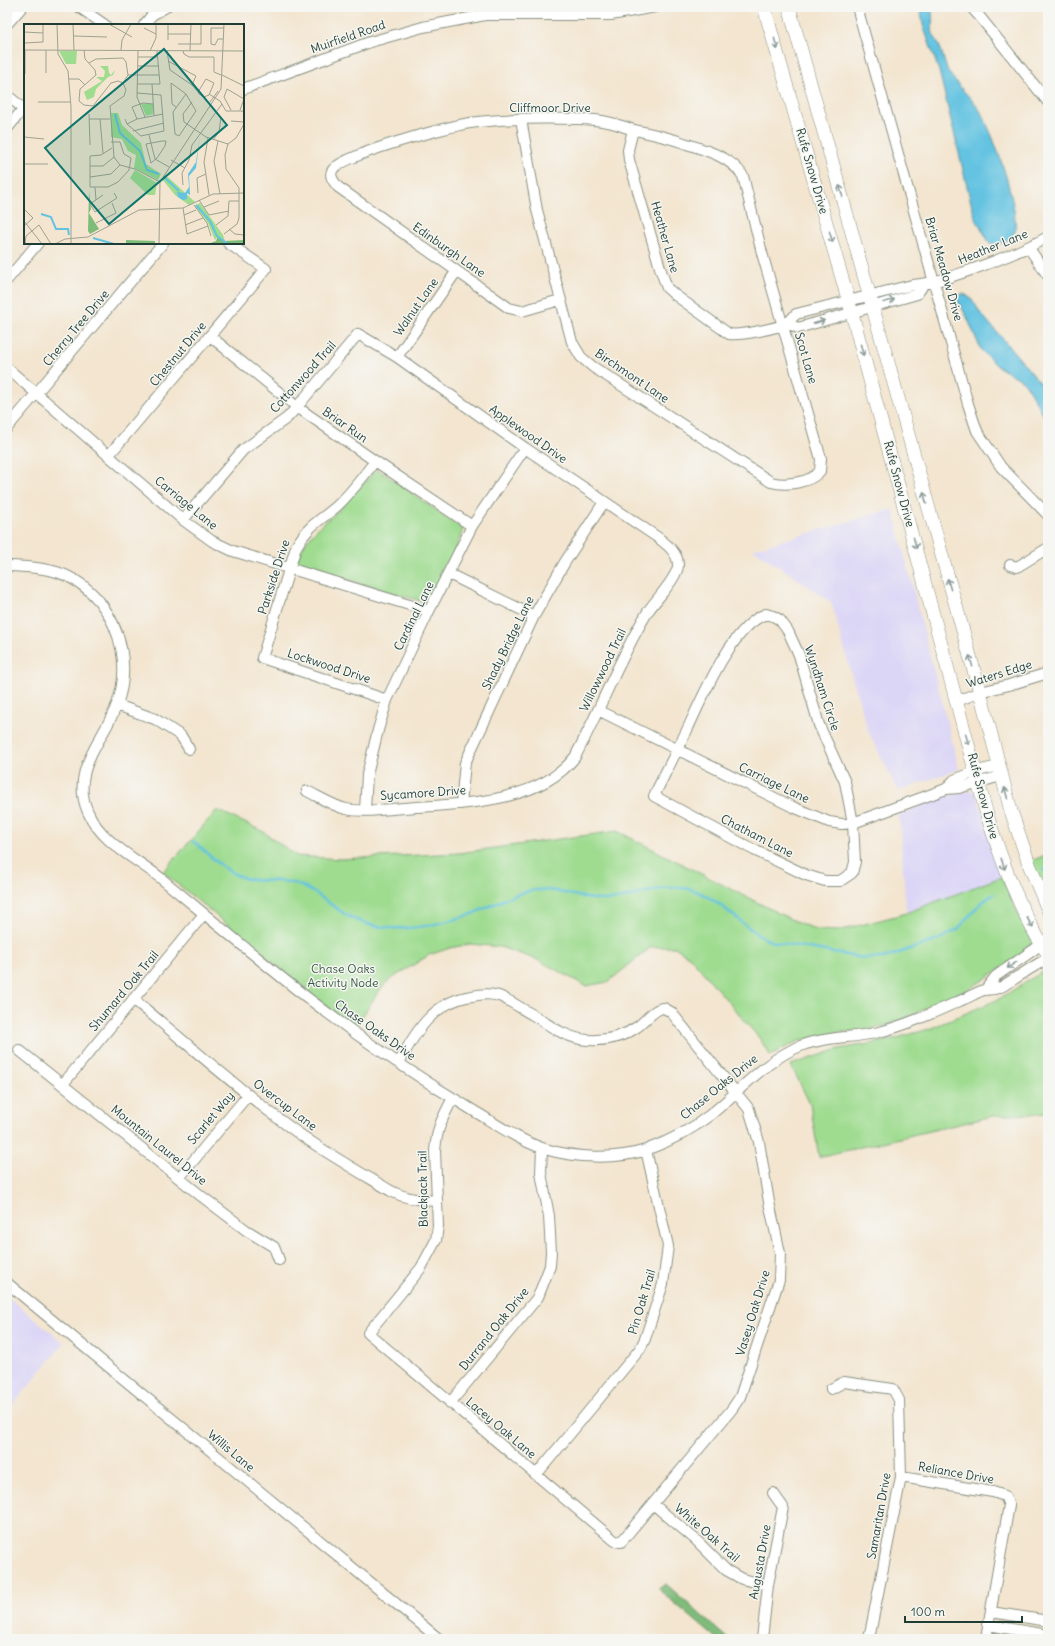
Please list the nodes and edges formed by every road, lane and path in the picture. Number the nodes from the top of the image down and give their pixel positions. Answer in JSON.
{"nodes":[{"id":1,"x":22,"y":7,"type":"edge"},
{"id":2,"x":79,"y":7,"type":"edge"},
{"id":3,"x":166,"y":7,"type":"edge"},
{"id":4,"x":656,"y":7,"type":"edge"},
{"id":5,"x":764,"y":7,"type":"edge"},
{"id":6,"x":789,"y":7,"type":"edge"},
{"id":7,"x":858,"y":7,"type":"edge"},
{"id":8,"x":970,"y":7,"type":"edge"},
{"id":9,"x":484,"y":11,"type":"edge"},
{"id":10,"x":588,"y":11,"type":"edge"},
{"id":11,"x":7,"y":24,"type":"edge"},
{"id":12,"x":104,"y":24,"type":"edge"},
{"id":13,"x":145,"y":24,"type":"edge"},
{"id":14,"x":244,"y":89,"type":"edge"},
{"id":15,"x":7,"y":95,"type":"edge"},
{"id":16,"x":1048,"y":102,"type":"edge"},
{"id":17,"x":24,"y":110,"type":"edge"},
{"id":18,"x":521,"y":119,"type":"junction"},
{"id":19,"x":7,"y":129,"type":"edge"},
{"id":20,"x":633,"y":130,"type":"junction"},
{"id":21,"x":333,"y":180,"type":"joint"},
{"id":22,"x":1048,"y":237,"type":"edge"},
{"id":23,"x":37,"y":244,"type":"edge"},
{"id":24,"x":162,"y":244,"type":"edge"},
{"id":25,"x":229,"y":244,"type":"edge"},
{"id":26,"x":1029,"y":248,"type":"junction"},
{"id":27,"x":762,"y":253,"type":"joint"},
{"id":28,"x":456,"y":272,"type":"junction"},
{"id":29,"x":1048,"y":276,"type":"edge"},
{"id":30,"x":7,"y":280,"type":"edge"},
{"id":31,"x":929,"y":283,"type":"junction"},
{"id":32,"x":560,"y":300,"type":"junction"},
{"id":33,"x":872,"y":301,"type":"junction"},
{"id":34,"x":850,"y":306,"type":"junction"},
{"id":35,"x":785,"y":324,"type":"junction"},
{"id":36,"x":358,"y":334,"type":"joint"},
{"id":37,"x":210,"y":336,"type":"junction"},
{"id":38,"x":397,"y":357,"type":"junction"},
{"id":39,"x":7,"y":368,"type":"edge"},
{"id":40,"x":37,"y":394,"type":"junction"},
{"id":41,"x":297,"y":407,"type":"junction"},
{"id":42,"x":7,"y":428,"type":"edge"},
{"id":43,"x":525,"y":448,"type":"junction"},
{"id":44,"x":109,"y":455,"type":"junction"},
{"id":45,"x":375,"y":462,"type":"junction"},
{"id":46,"x":820,"y":470,"type":"joint"},
{"id":47,"x":604,"y":502,"type":"junction"},
{"id":48,"x":1048,"y":515,"type":"edge"},
{"id":49,"x":183,"y":520,"type":"junction"},
{"id":50,"x":472,"y":526,"type":"junction"},
{"id":51,"x":1048,"y":548,"type":"edge"},
{"id":52,"x":677,"y":561,"type":"joint"},
{"id":53,"x":943,"y":562,"type":"junction"},
{"id":54,"x":1010,"y":565,"type":"dead end"},
{"id":55,"x":7,"y":566,"type":"edge"},
{"id":56,"x":290,"y":568,"type":"junction"},
{"id":57,"x":922,"y":568,"type":"junction"},
{"id":58,"x":449,"y":574,"type":"junction"},
{"id":59,"x":429,"y":611,"type":"junction"},
{"id":60,"x":534,"y":616,"type":"junction"},
{"id":61,"x":262,"y":658,"type":"joint"},
{"id":62,"x":1048,"y":673,"type":"edge"},
{"id":63,"x":980,"y":692,"type":"junction"},
{"id":64,"x":387,"y":700,"type":"junction"},
{"id":65,"x":957,"y":701,"type":"junction"},
{"id":66,"x":117,"y":705,"type":"junction"},
{"id":67,"x":598,"y":710,"type":"junction"},
{"id":68,"x":189,"y":749,"type":"dead end"},
{"id":69,"x":677,"y":749,"type":"junction"},
{"id":70,"x":1000,"y":771,"type":"junction"},
{"id":71,"x":978,"y":777,"type":"junction"},
{"id":72,"x":542,"y":784,"type":"joint"},
{"id":73,"x":307,"y":791,"type":"dead end"},
{"id":74,"x":461,"y":804,"type":"junction"},
{"id":75,"x":365,"y":810,"type":"junction"},
{"id":76,"x":853,"y":823,"type":"junction"},
{"id":77,"x":1048,"y":910,"type":"edge"},
{"id":78,"x":204,"y":914,"type":"junction"},
{"id":79,"x":1046,"y":947,"type":"edge"},
{"id":80,"x":1048,"y":958,"type":"edge"},
{"id":81,"x":985,"y":990,"type":"junction"},
{"id":82,"x":134,"y":999,"type":"junction"},
{"id":83,"x":19,"y":1050,"type":"dead end"},
{"id":84,"x":399,"y":1063,"type":"junction"},
{"id":85,"x":63,"y":1084,"type":"junction"},
{"id":86,"x":736,"y":1092,"type":"junction"},
{"id":87,"x":248,"y":1095,"type":"junction"},
{"id":88,"x":453,"y":1098,"type":"junction"},
{"id":89,"x":542,"y":1148,"type":"junction"},
{"id":90,"x":646,"y":1150,"type":"junction"},
{"id":91,"x":179,"y":1178,"type":"junction"},
{"id":92,"x":437,"y":1201,"type":"junction"},
{"id":93,"x":279,"y":1260,"type":"dead end"},
{"id":94,"x":7,"y":1283,"type":"edge"},
{"id":95,"x":368,"y":1333,"type":"joint"},
{"id":96,"x":832,"y":1389,"type":"dead end"},
{"id":97,"x":450,"y":1403,"type":"junction"},
{"id":98,"x":536,"y":1475,"type":"junction"},
{"id":99,"x":901,"y":1477,"type":"junction"},
{"id":100,"x":773,"y":1493,"type":"dead end"},
{"id":101,"x":653,"y":1504,"type":"junction"},
{"id":102,"x":619,"y":1542,"type":"joint"},
{"id":103,"x":768,"y":1585,"type":"junction"},
{"id":104,"x":990,"y":1612,"type":"junction"},
{"id":105,"x":1048,"y":1621,"type":"edge"},
{"id":106,"x":988,"y":1625,"type":"junction"},
{"id":107,"x":1048,"y":1635,"type":"edge"},
{"id":108,"x":439,"y":1639,"type":"edge"},
{"id":109,"x":762,"y":1639,"type":"edge"},
{"id":110,"x":869,"y":1639,"type":"edge"},
{"id":111,"x":986,"y":1639,"type":"edge"}],
"edges":[{"from":1,"to":11,"type":"street"},
{"from":2,"to":12,"type":"street"},
{"from":3,"to":13,"type":"street"},
{"from":4,"to":10,"type":"street","name":"Muirfield Road"},
{"from":5,"to":34,"type":"main road","name":"Rufe Snow Drive","one_way":true},
{"from":33,"to":6,"type":"main road","name":"Rufe Snow Drive","one_way":true},
{"from":7,"to":31,"type":"street","name":"Briar Meadow Drive"},
{"from":8,"to":16,"type":"street"},
{"from":9,"to":10,"type":"street","name":"Muirfield Road"},
{"from":9,"to":14,"type":"street","name":"Muirfield Road"},
{"from":15,"to":17,"type":"street"},
{"from":17,"to":19,"type":"street"},
{"from":18,"to":20,"type":"street","name":"Cliffmoor Drive"},
{"from":18,"to":21,"type":"street","name":"Cliffmoor Drive"},
{"from":18,"to":32,"type":"street","name":"Birchmont Lane"},
{"from":20,"to":27,"type":"street","name":"Cliffmoor Drive"},
{"from":20,"to":35,"type":"street","name":"Heather Lane"},
{"from":21,"to":28,"type":"street","name":"Edinburgh Lane"},
{"from":22,"to":26,"type":"street","name":"Heather Lane"},
{"from":23,"to":30,"type":"street"},
{"from":24,"to":40,"type":"street","name":"Cherry Tree Drive"},
{"from":25,"to":37,"type":"street","name":"Chestnut Drive"},
{"from":26,"to":29,"type":"street"},
{"from":26,"to":31,"type":"street","name":"Heather Lane"},
{"from":27,"to":35,"type":"street","name":"Scot Lane"},
{"from":28,"to":32,"type":"street","name":"Edinburgh Lane"},
{"from":28,"to":38,"type":"street","name":"Walnut Lane"},
{"from":31,"to":33,"type":"street","name":"Heather Lane"},
{"from":31,"to":48,"type":"street","name":"Briar Meadow Drive"},
{"from":32,"to":46,"type":"street","name":"Birchmont Lane"},
{"from":33,"to":34,"type":"street","name":"Heather Lane"},
{"from":53,"to":33,"type":"main road","name":"Rufe Snow Drive","one_way":true},
{"from":34,"to":35,"type":"street","name":"Heather Lane"},
{"from":35,"to":34,"type":"street","name":"Heather Lane","one_way":true},
{"from":34,"to":57,"type":"main road","name":"Rufe Snow Drive","one_way":true},
{"from":35,"to":46,"type":"street","name":"Scot Lane"},
{"from":36,"to":38,"type":"street","name":"Applewood Drive"},
{"from":36,"to":41,"type":"street","name":"Cottonwood Trail"},
{"from":37,"to":41,"type":"street","name":"Briar Run"},
{"from":37,"to":44,"type":"street","name":"Chestnut Drive"},
{"from":38,"to":43,"type":"street","name":"Applewood Drive"},
{"from":39,"to":40,"type":"street","name":"Carriage Lane"},
{"from":40,"to":42,"type":"street","name":"Cherry Tree Drive"},
{"from":40,"to":44,"type":"street","name":"Carriage Lane"},
{"from":41,"to":45,"type":"street","name":"Briar Run"},
{"from":41,"to":49,"type":"street","name":"Cottonwood Trail"},
{"from":43,"to":47,"type":"street","name":"Applewood Drive"},
{"from":43,"to":50,"type":"street","name":"Cardinal Lane"},
{"from":44,"to":49,"type":"street","name":"Carriage Lane"},
{"from":45,"to":50,"type":"street","name":"Briar Run"},
{"from":45,"to":56,"type":"street","name":"Parkside Drive"},
{"from":47,"to":52,"type":"street","name":"Applewood Drive"},
{"from":47,"to":60,"type":"street","name":"Shady Bridge Lane"},
{"from":49,"to":56,"type":"street","name":"Carriage Lane"},
{"from":50,"to":58,"type":"street","name":"Cardinal Lane"},
{"from":51,"to":54,"type":"street"},
{"from":52,"to":67,"type":"street","name":"Willowwood Trail"},
{"from":53,"to":57,"type":"main road"},
{"from":63,"to":53,"type":"main road","name":"Rufe Snow Drive","one_way":true},
{"from":55,"to":66,"type":"street","name":"Chase Oaks Drive"},
{"from":56,"to":59,"type":"street","name":"Carriage Lane"},
{"from":56,"to":61,"type":"street","name":"Parkside Drive"},
{"from":57,"to":65,"type":"main road","name":"Rufe Snow Drive"},
{"from":58,"to":59,"type":"street","name":"Cardinal Lane"},
{"from":58,"to":60,"type":"street"},
{"from":59,"to":64,"type":"street","name":"Cardinal Lane"},
{"from":60,"to":74,"type":"street","name":"Shady Bridge Lane"},
{"from":61,"to":64,"type":"street","name":"Lockwood Drive"},
{"from":62,"to":63,"type":"street","name":"Waters Edge"},
{"from":63,"to":65,"type":"street","name":"Waters Edge"},
{"from":63,"to":70,"type":"main road","name":"Rufe Snow Drive"},
{"from":64,"to":75,"type":"street","name":"Cardinal Lane"},
{"from":65,"to":71,"type":"main road","name":"Rufe Snow Drive","one_way":true},
{"from":66,"to":68,"type":"street"},
{"from":66,"to":78,"type":"street","name":"Chase Oaks Drive"},
{"from":67,"to":69,"type":"street","name":"Carriage Lane"},
{"from":67,"to":72,"type":"street","name":"Willowwood Trail"},
{"from":69,"to":76,"type":"street","name":"Carriage Lane"},
{"from":69,"to":76,"type":"street","name":"Chatham Lane"},
{"from":69,"to":76,"type":"street","name":"Wyndham Circle"},
{"from":70,"to":71,"type":"street","name":"Carriage Lane"},
{"from":77,"to":70,"type":"main road","name":"Rufe Snow Drive","one_way":true},
{"from":71,"to":76,"type":"street","name":"Carriage Lane"},
{"from":71,"to":79,"type":"main road","name":"Rufe Snow Drive","one_way":true},
{"from":72,"to":74,"type":"street","name":"Sycamore Drive"},
{"from":73,"to":75,"type":"street","name":"Sycamore Drive"},
{"from":74,"to":75,"type":"street","name":"Sycamore Drive"},
{"from":78,"to":82,"type":"street","name":"Shumard Oak Trail"},
{"from":78,"to":84,"type":"street","name":"Chase Oaks Drive"},
{"from":79,"to":81,"type":"street","name":"Chase Oaks Drive","one_way":true},
{"from":80,"to":81,"type":"street","name":"Chase Oaks Drive"},
{"from":81,"to":86,"type":"street","name":"Chase Oaks Drive"},
{"from":82,"to":85,"type":"street","name":"Shumard Oak Trail"},
{"from":82,"to":87,"type":"street","name":"Overcup Lane"},
{"from":83,"to":85,"type":"street","name":"Mountain Laurel Drive"},
{"from":84,"to":86,"type":"street","name":"Vasey Oak Drive"},
{"from":84,"to":88,"type":"street","name":"Chase Oaks Drive"},
{"from":85,"to":91,"type":"street","name":"Mountain Laurel Drive"},
{"from":86,"to":90,"type":"street","name":"Chase Oaks Drive"},
{"from":86,"to":101,"type":"street","name":"Vasey Oak Drive"},
{"from":87,"to":91,"type":"street","name":"Scarlet Way"},
{"from":87,"to":92,"type":"street","name":"Overcup Lane"},
{"from":88,"to":89,"type":"street","name":"Chase Oaks Drive"},
{"from":88,"to":92,"type":"street","name":"Blackjack Trail"},
{"from":89,"to":90,"type":"street","name":"Chase Oaks Drive"},
{"from":89,"to":97,"type":"street","name":"Durrand Oak Drive"},
{"from":90,"to":98,"type":"street","name":"Pin Oak Trail"},
{"from":91,"to":93,"type":"street","name":"Mountain Laurel Drive"},
{"from":92,"to":95,"type":"street","name":"Blackjack Trail"},
{"from":94,"to":108,"type":"street","name":"Willis Lane"},
{"from":95,"to":97,"type":"street","name":"Lacey Oak Lane"},
{"from":96,"to":99,"type":"street","name":"Samaritan Drive"},
{"from":97,"to":98,"type":"street","name":"Lacey Oak Lane"},
{"from":98,"to":102,"type":"street","name":"Lacey Oak Lane"},
{"from":99,"to":104,"type":"street","name":"Reliance Drive"},
{"from":99,"to":110,"type":"street","name":"Samaritan Drive"},
{"from":100,"to":103,"type":"street","name":"Augusta Drive"},
{"from":101,"to":102,"type":"street","name":"Vasey Oak Drive"},
{"from":101,"to":103,"type":"street","name":"White Oak Trail"},
{"from":103,"to":109,"type":"street","name":"Augusta Drive"},
{"from":104,"to":105,"type":"street"},
{"from":104,"to":106,"type":"street"},
{"from":106,"to":107,"type":"street"},
{"from":106,"to":111,"type":"street"}]}
